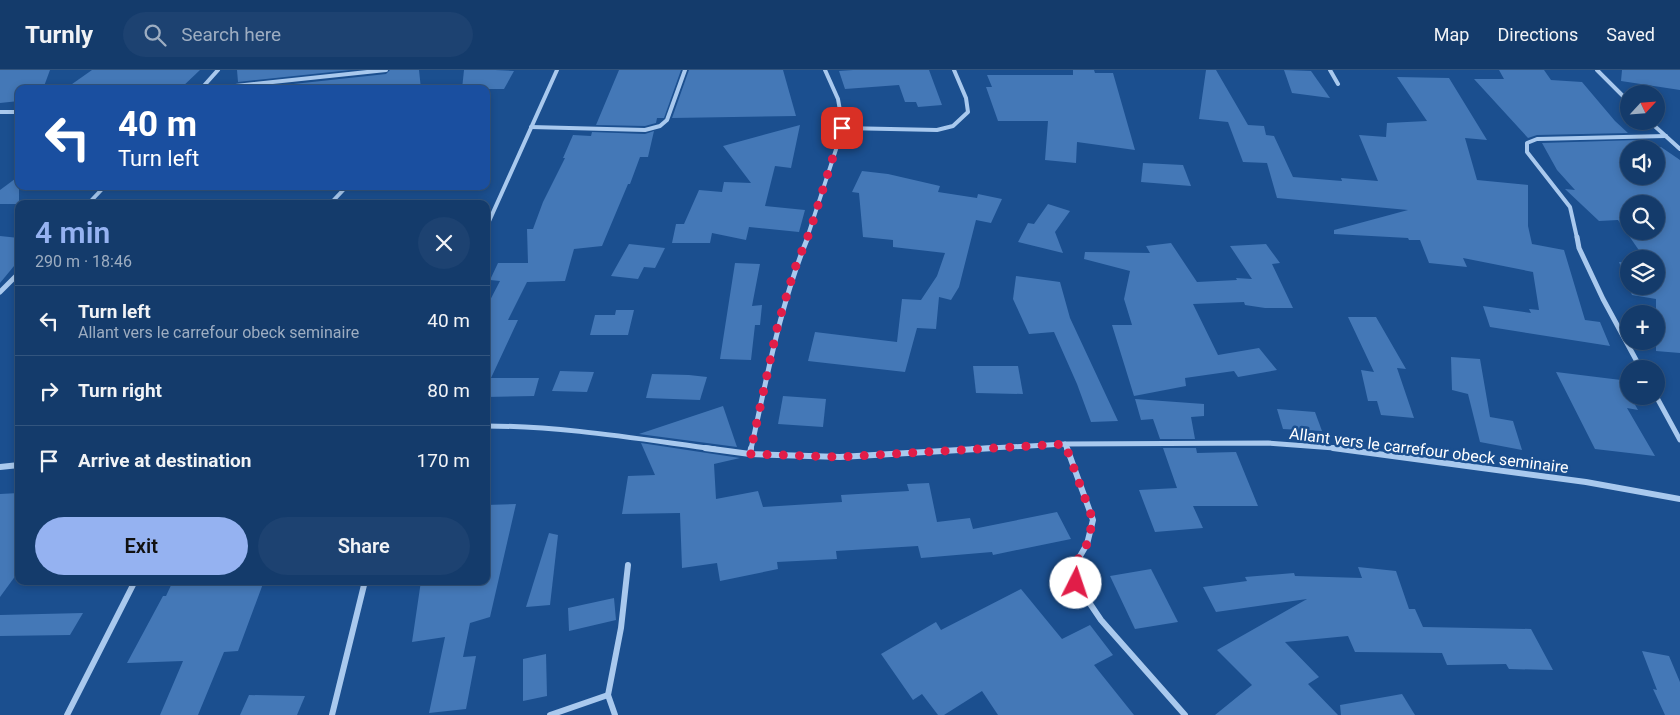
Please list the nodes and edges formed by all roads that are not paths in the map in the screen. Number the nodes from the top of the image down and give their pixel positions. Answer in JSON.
{"nodes":[{"id":1,"x":218,"y":70,"type":"edge"},
{"id":2,"x":386,"y":70,"type":"edge"},
{"id":3,"x":557,"y":70,"type":"edge"},
{"id":4,"x":684,"y":70,"type":"edge"},
{"id":5,"x":825,"y":70,"type":"edge"},
{"id":6,"x":954,"y":70,"type":"edge"},
{"id":7,"x":1330,"y":70,"type":"edge"},
{"id":8,"x":1597,"y":70,"type":"edge"},
{"id":9,"x":1338,"y":84,"type":"dead end"},
{"id":10,"x":205,"y":85,"type":"edge"},
{"id":11,"x":245,"y":85,"type":"edge"},
{"id":12,"x":1620,"y":93,"type":"edge"},
{"id":13,"x":0,"y":112,"type":"edge"},
{"id":14,"x":15,"y":112,"type":"edge"},
{"id":15,"x":531,"y":127,"type":"junction"},
{"id":16,"x":842,"y":128,"type":"junction"},
{"id":17,"x":1659,"y":130,"type":"edge"},
{"id":18,"x":1666,"y":136,"type":"junction"},
{"id":19,"x":1680,"y":149,"type":"edge"},
{"id":20,"x":101,"y":190,"type":"edge"},
{"id":21,"x":343,"y":190,"type":"edge"},
{"id":22,"x":92,"y":200,"type":"edge"},
{"id":23,"x":334,"y":200,"type":"edge"},
{"id":24,"x":490,"y":219,"type":"edge"},
{"id":25,"x":15,"y":277,"type":"edge"},
{"id":26,"x":0,"y":292,"type":"edge"},
{"id":27,"x":1636,"y":360,"type":"edge"},
{"id":28,"x":1661,"y":405,"type":"edge"},
{"id":29,"x":490,"y":426,"type":"edge"},
{"id":30,"x":1680,"y":440,"type":"edge"},
{"id":31,"x":1065,"y":444,"type":"junction"},
{"id":32,"x":750,"y":454,"type":"junction"},
{"id":33,"x":15,"y":465,"type":"edge"},
{"id":34,"x":0,"y":466,"type":"edge"},
{"id":35,"x":1680,"y":499,"type":"edge"},
{"id":36,"x":628,"y":564,"type":"dead end"},
{"id":37,"x":133,"y":585,"type":"edge"},
{"id":38,"x":364,"y":585,"type":"edge"},
{"id":39,"x":608,"y":695,"type":"junction"},
{"id":40,"x":67,"y":715,"type":"edge"},
{"id":41,"x":332,"y":715,"type":"edge"},
{"id":42,"x":550,"y":715,"type":"edge"},
{"id":43,"x":615,"y":715,"type":"edge"},
{"id":44,"x":1186,"y":715,"type":"edge"}],
"edges":[{"from":1,"to":10,"type":"street"},
{"from":2,"to":11,"type":"street"},
{"from":3,"to":15,"type":"street"},
{"from":4,"to":15,"type":"street"},
{"from":5,"to":16,"type":"street"},
{"from":6,"to":16,"type":"street"},
{"from":7,"to":9,"type":"street"},
{"from":8,"to":12,"type":"street"},
{"from":13,"to":14,"type":"street"},
{"from":15,"to":24,"type":"street"},
{"from":16,"to":32,"type":"street"},
{"from":17,"to":18,"type":"street"},
{"from":18,"to":19,"type":"street"},
{"from":18,"to":27,"type":"street"},
{"from":20,"to":22,"type":"street"},
{"from":21,"to":23,"type":"street"},
{"from":25,"to":26,"type":"street"},
{"from":28,"to":30,"type":"street"},
{"from":29,"to":32,"type":"street","name":"Allant vers le carrefour obeck seminaire"},
{"from":31,"to":32,"type":"street","name":"Allant vers le carrefour obeck seminaire"},
{"from":31,"to":35,"type":"street","name":"Allant vers le carrefour obeck seminaire"},
{"from":31,"to":44,"type":"street"},
{"from":33,"to":34,"type":"street"},
{"from":36,"to":39,"type":"street"},
{"from":37,"to":40,"type":"street"},
{"from":38,"to":41,"type":"street"},
{"from":39,"to":42,"type":"street"},
{"from":39,"to":43,"type":"street"}]}
